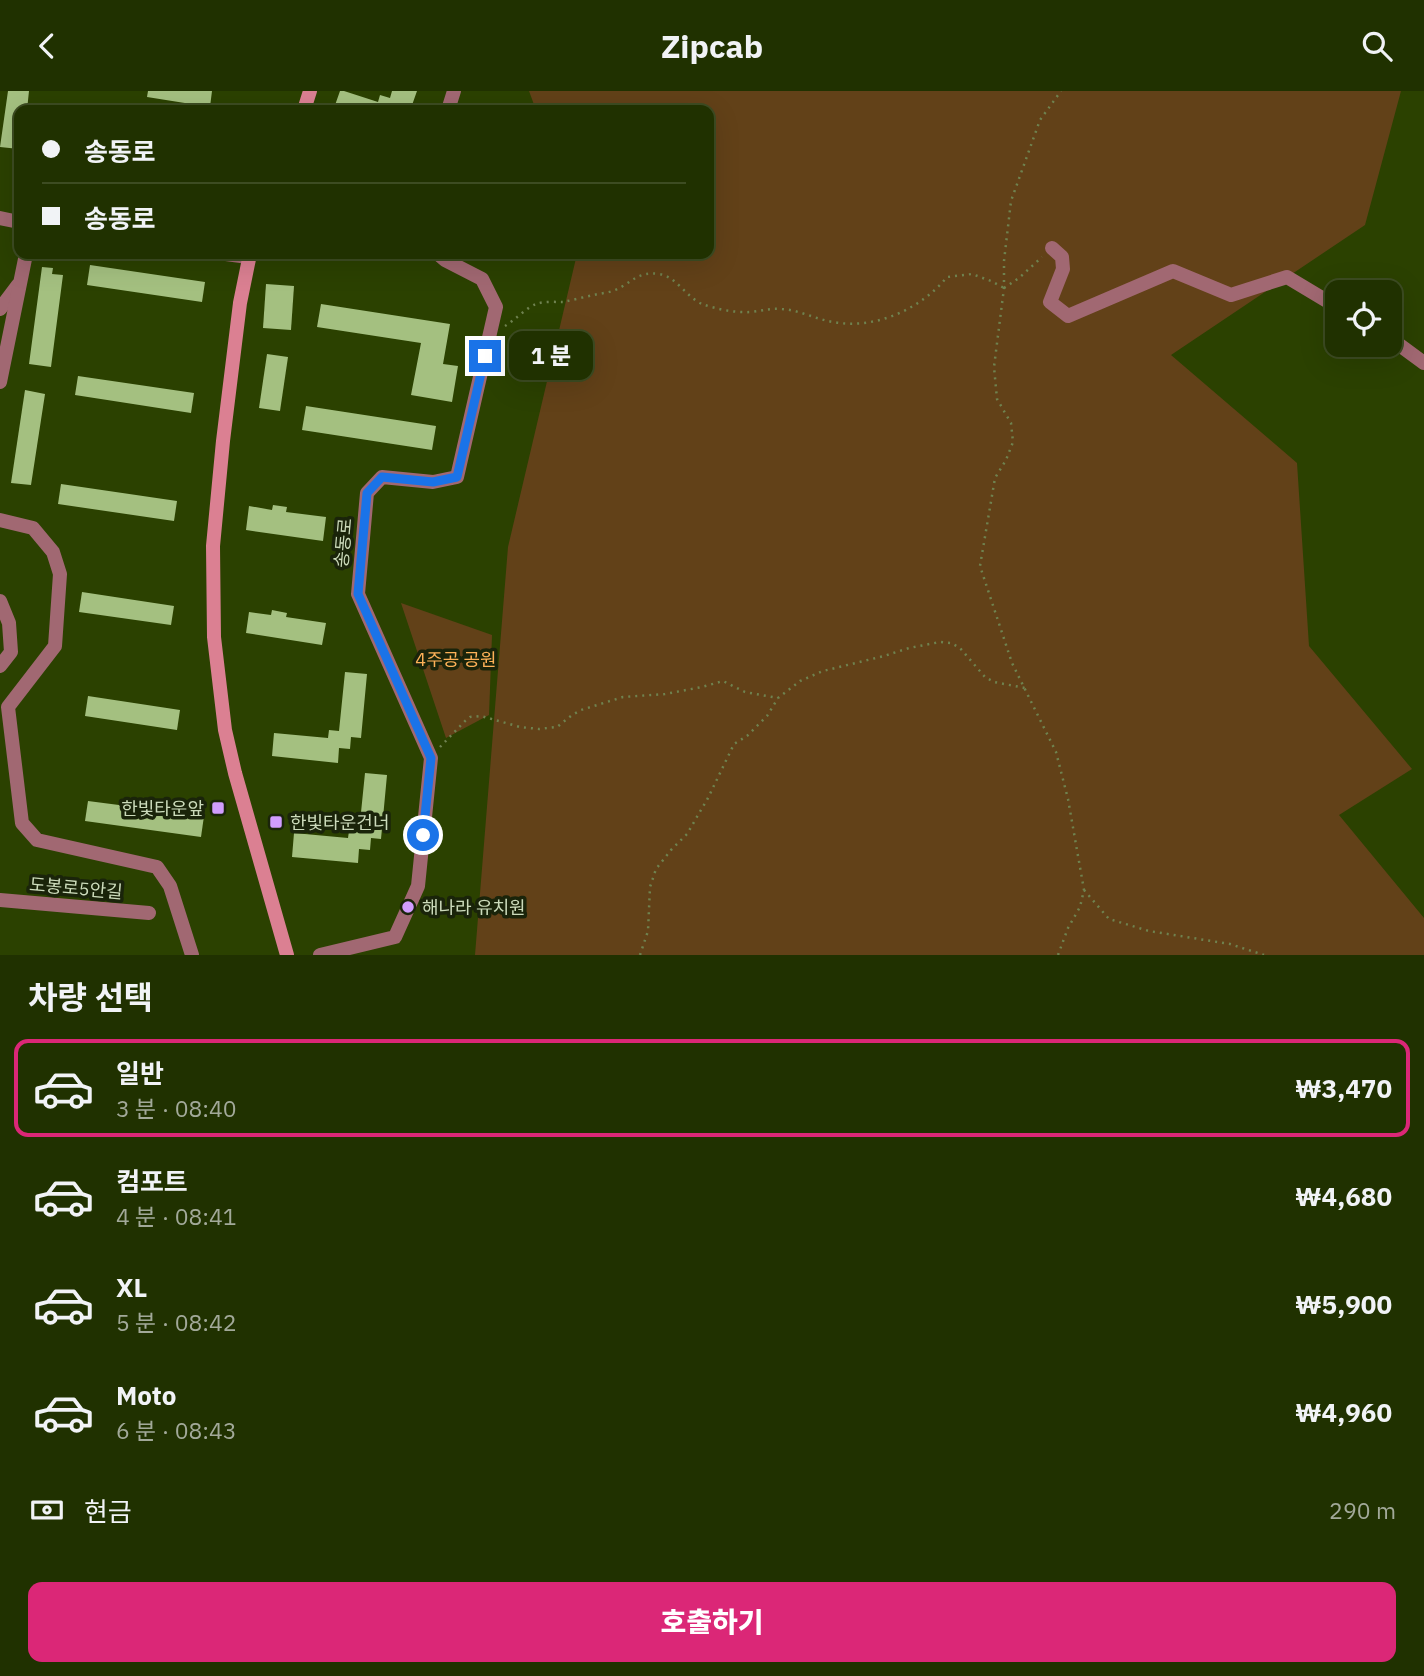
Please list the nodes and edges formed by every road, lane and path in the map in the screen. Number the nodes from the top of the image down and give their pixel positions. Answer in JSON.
{"nodes":[{"id":1,"x":1061,"y":91,"type":"edge"},
{"id":2,"x":1052,"y":248,"type":"joint"},
{"id":3,"x":25,"y":259,"type":"edge"},
{"id":4,"x":248,"y":259,"type":"edge"},
{"id":5,"x":444,"y":259,"type":"edge"},
{"id":6,"x":21,"y":280,"type":"junction"},
{"id":7,"x":1004,"y":288,"type":"junction"},
{"id":8,"x":1325,"y":300,"type":"edge"},
{"id":9,"x":0,"y":309,"type":"edge"},
{"id":10,"x":490,"y":332,"type":"junction"},
{"id":11,"x":1402,"y":347,"type":"edge"},
{"id":12,"x":1424,"y":363,"type":"edge"},
{"id":13,"x":0,"y":382,"type":"edge"},
{"id":14,"x":0,"y":520,"type":"edge"},
{"id":15,"x":0,"y":601,"type":"edge"},
{"id":16,"x":0,"y":666,"type":"edge"},
{"id":17,"x":1025,"y":688,"type":"junction"},
{"id":18,"x":778,"y":698,"type":"junction"},
{"id":19,"x":426,"y":748,"type":"junction"},
{"id":20,"x":1084,"y":890,"type":"junction"},
{"id":21,"x":0,"y":900,"type":"edge"},
{"id":22,"x":149,"y":913,"type":"dead end"},
{"id":23,"x":365,"y":950,"type":"edge"},
{"id":24,"x":192,"y":955,"type":"edge"},
{"id":25,"x":287,"y":955,"type":"edge"},
{"id":26,"x":320,"y":955,"type":"edge"},
{"id":27,"x":640,"y":955,"type":"edge"},
{"id":28,"x":1058,"y":955,"type":"edge"},
{"id":29,"x":1264,"y":955,"type":"edge"}],
"edges":[{"from":1,"to":7,"type":"path"},
{"from":2,"to":7,"type":"path"},
{"from":2,"to":8,"type":"street"},
{"from":3,"to":6,"type":"street"},
{"from":4,"to":25,"type":"street"},
{"from":5,"to":10,"type":"street","name":"송동로"},
{"from":6,"to":9,"type":"street"},
{"from":6,"to":13,"type":"street"},
{"from":7,"to":10,"type":"path"},
{"from":7,"to":17,"type":"path"},
{"from":10,"to":19,"type":"street","name":"송동로"},
{"from":11,"to":12,"type":"street"},
{"from":14,"to":24,"type":"street"},
{"from":15,"to":16,"type":"street"},
{"from":17,"to":18,"type":"path"},
{"from":17,"to":20,"type":"path"},
{"from":18,"to":19,"type":"path"},
{"from":18,"to":27,"type":"path"},
{"from":19,"to":23,"type":"street","name":"송동로"},
{"from":20,"to":28,"type":"path"},
{"from":20,"to":29,"type":"path"},
{"from":21,"to":22,"type":"street","name":"도봉로5안길"},
{"from":23,"to":26,"type":"street","name":"송동로"}]}
